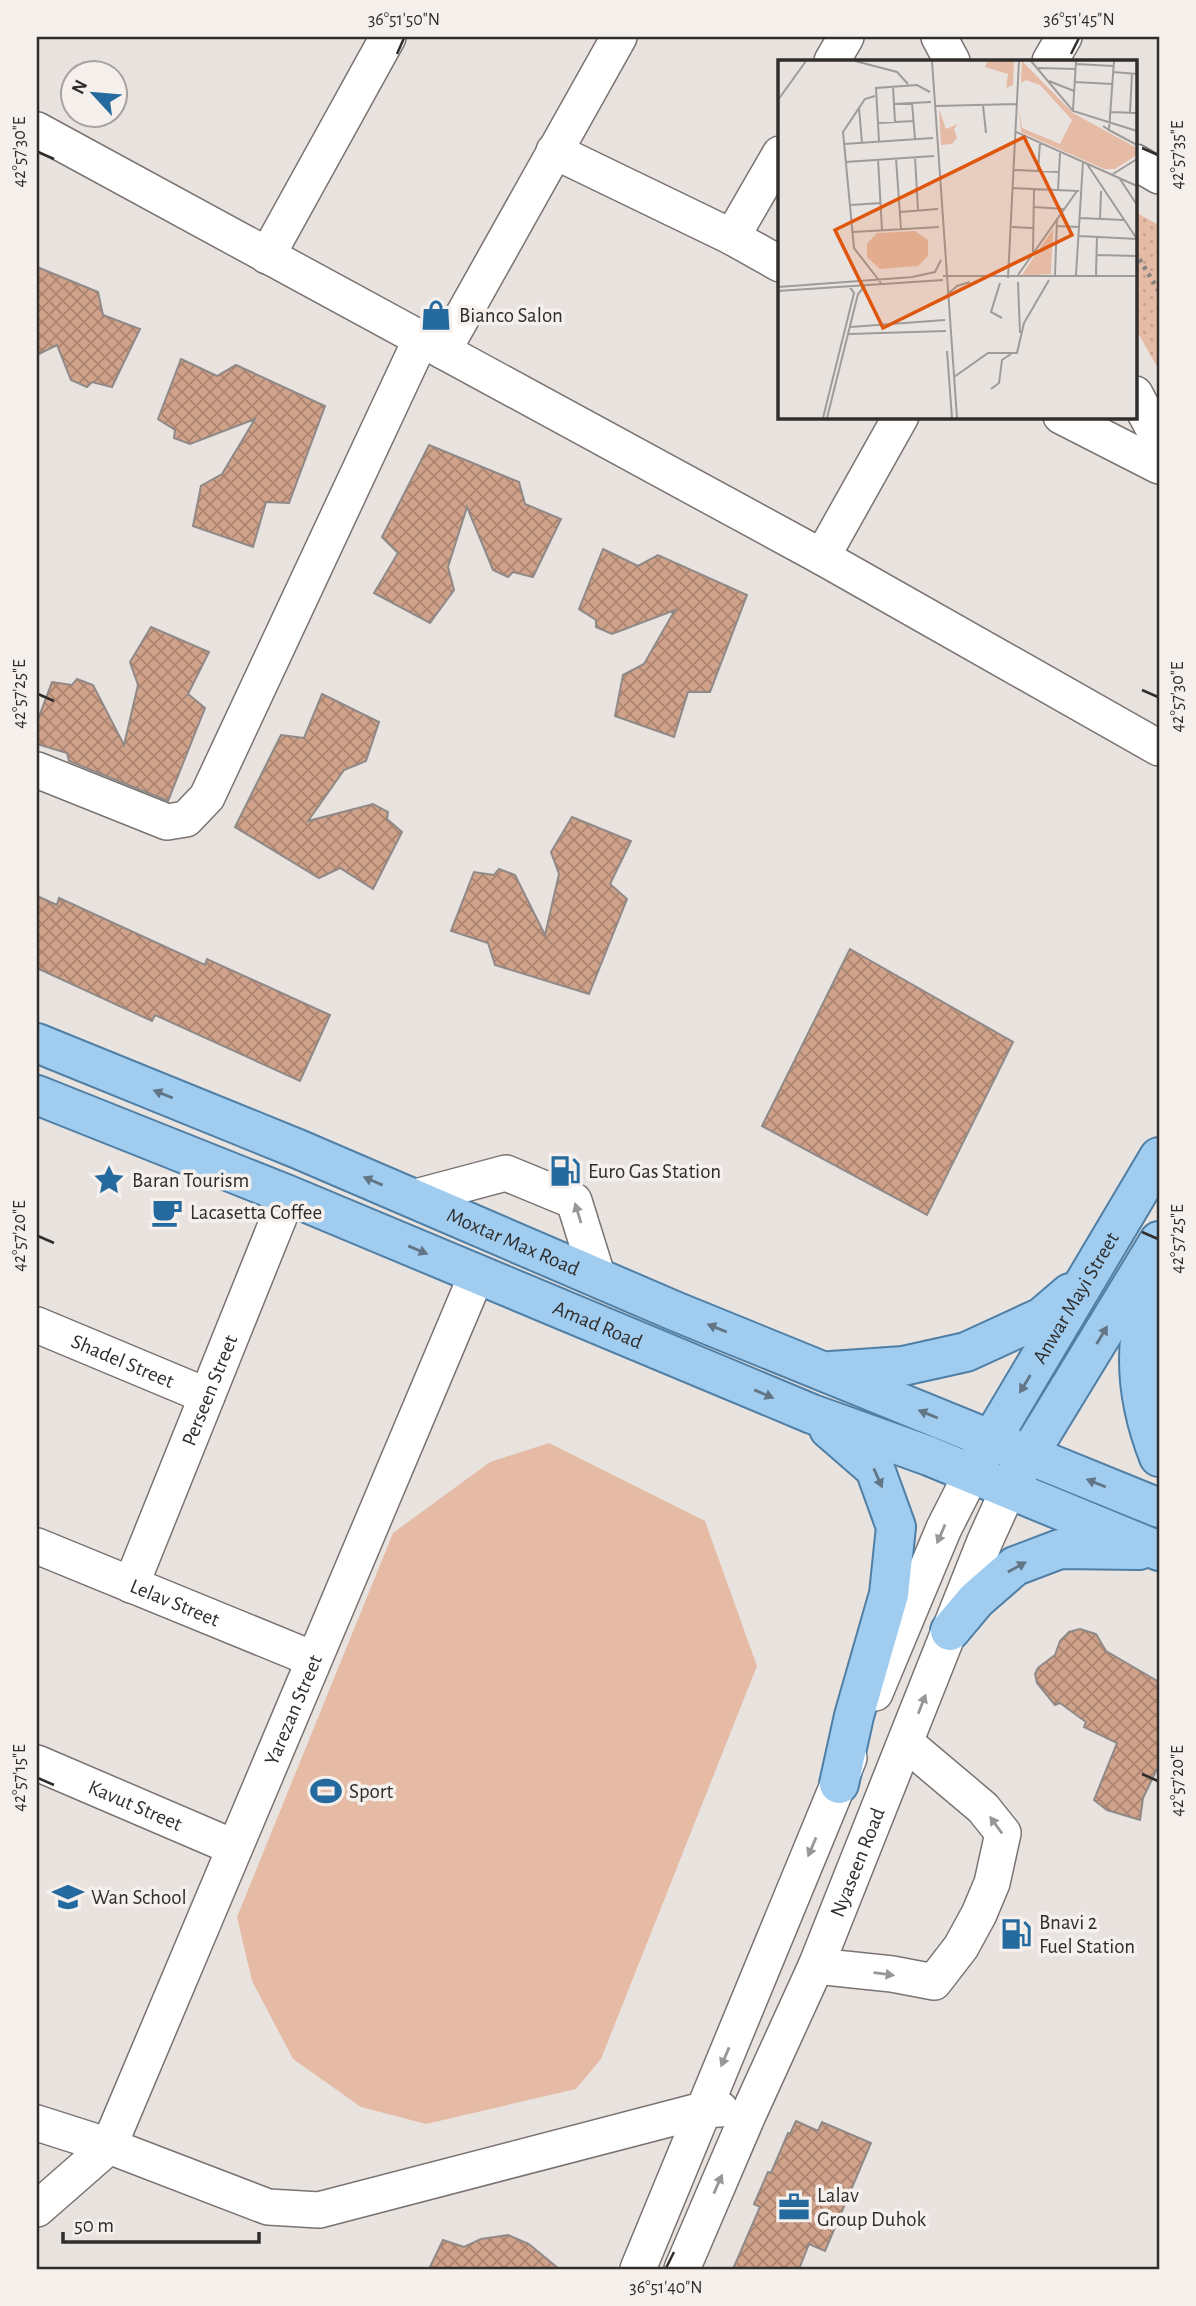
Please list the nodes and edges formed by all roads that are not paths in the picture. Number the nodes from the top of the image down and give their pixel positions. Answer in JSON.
{"nodes":[{"id":1,"x":388,"y":37,"type":"edge"},
{"id":2,"x":619,"y":37,"type":"edge"},
{"id":3,"x":846,"y":37,"type":"edge"},
{"id":4,"x":939,"y":37,"type":"edge"},
{"id":5,"x":1063,"y":37,"type":"edge"},
{"id":6,"x":833,"y":60,"type":"edge"},
{"id":7,"x":951,"y":60,"type":"edge"},
{"id":8,"x":1051,"y":60,"type":"edge"},
{"id":9,"x":37,"y":130,"type":"edge"},
{"id":10,"x":554,"y":151,"type":"junction"},
{"id":11,"x":778,"y":155,"type":"edge"},
{"id":12,"x":1136,"y":163,"type":"edge"},
{"id":13,"x":1159,"y":176,"type":"edge"},
{"id":14,"x":732,"y":237,"type":"junction"},
{"id":15,"x":267,"y":256,"type":"junction"},
{"id":16,"x":778,"y":263,"type":"edge"},
{"id":17,"x":432,"y":345,"type":"junction"},
{"id":18,"x":1136,"y":396,"type":"edge"},
{"id":19,"x":900,"y":418,"type":"edge"},
{"id":20,"x":1065,"y":418,"type":"edge"},
{"id":21,"x":1159,"y":439,"type":"edge"},
{"id":22,"x":1159,"y":466,"type":"edge"},
{"id":23,"x":822,"y":557,"type":"junction"},
{"id":24,"x":1159,"y":748,"type":"edge"},
{"id":25,"x":37,"y":770,"type":"edge"},
{"id":26,"x":37,"y":1043,"type":"edge"},
{"id":27,"x":37,"y":1095,"type":"edge"},
{"id":28,"x":1159,"y":1157,"type":"edge"},
{"id":29,"x":288,"y":1195,"type":"junction"},
{"id":30,"x":412,"y":1198,"type":"junction"},
{"id":31,"x":1159,"y":1241,"type":"edge"},
{"id":32,"x":1159,"y":1259,"type":"edge"},
{"id":33,"x":477,"y":1274,"type":"junction"},
{"id":34,"x":1087,"y":1277,"type":"junction"},
{"id":35,"x":598,"y":1278,"type":"junction"},
{"id":36,"x":37,"y":1325,"type":"edge"},
{"id":37,"x":824,"y":1372,"type":"junction"},
{"id":38,"x":207,"y":1396,"type":"junction"},
{"id":39,"x":812,"y":1414,"type":"junction"},
{"id":40,"x":991,"y":1440,"type":"junction"},
{"id":41,"x":1027,"y":1455,"type":"junction"},
{"id":42,"x":1159,"y":1457,"type":"edge"},
{"id":43,"x":972,"y":1473,"type":"junction"},
{"id":44,"x":1009,"y":1488,"type":"junction"},
{"id":45,"x":1159,"y":1508,"type":"edge"},
{"id":46,"x":37,"y":1546,"type":"edge"},
{"id":47,"x":1158,"y":1550,"type":"edge"},
{"id":48,"x":131,"y":1585,"type":"junction"},
{"id":49,"x":950,"y":1631,"type":"junction"},
{"id":50,"x":313,"y":1659,"type":"junction"},
{"id":51,"x":906,"y":1743,"type":"junction"},
{"id":52,"x":37,"y":1763,"type":"edge"},
{"id":53,"x":839,"y":1784,"type":"junction"},
{"id":54,"x":233,"y":1847,"type":"junction"},
{"id":55,"x":816,"y":1966,"type":"junction"},
{"id":56,"x":703,"y":2110,"type":"junction"},
{"id":57,"x":748,"y":2115,"type":"junction"},
{"id":58,"x":37,"y":2123,"type":"edge"},
{"id":59,"x":109,"y":2146,"type":"junction"},
{"id":60,"x":37,"y":2209,"type":"edge"},
{"id":61,"x":699,"y":2227,"type":"junction"},
{"id":62,"x":638,"y":2269,"type":"edge"},
{"id":63,"x":682,"y":2269,"type":"edge"},
{"id":64,"x":696,"y":2269,"type":"edge"}],
"edges":[{"from":1,"to":15,"type":"street"},
{"from":2,"to":10,"type":"street"},
{"from":3,"to":6,"type":"street"},
{"from":4,"to":7,"type":"street"},
{"from":5,"to":8,"type":"street"},
{"from":9,"to":15,"type":"street"},
{"from":10,"to":14,"type":"street"},
{"from":10,"to":17,"type":"street"},
{"from":11,"to":14,"type":"street"},
{"from":12,"to":13,"type":"street"},
{"from":14,"to":16,"type":"street"},
{"from":15,"to":17,"type":"street"},
{"from":17,"to":23,"type":"street"},
{"from":17,"to":25,"type":"street"},
{"from":18,"to":21,"type":"street"},
{"from":19,"to":23,"type":"street"},
{"from":20,"to":22,"type":"street"},
{"from":23,"to":24,"type":"street"},
{"from":30,"to":26,"type":"main road","name":"Moxtar Max Road","one_way":true},
{"from":27,"to":29,"type":"main road","name":"Amad Road"},
{"from":28,"to":34,"type":"main road","name":"Anwar Mayi Street"},
{"from":29,"to":33,"type":"main road","name":"Amad Road","one_way":true},
{"from":29,"to":38,"type":"street","name":"Perseen Street"},
{"from":30,"to":35,"type":"main road","name":"Moxtar Max Road"},
{"from":35,"to":30,"type":"street","one_way":true},
{"from":41,"to":31,"type":"main road","name":"Anwar Mayi Street","one_way":true},
{"from":32,"to":42,"type":"main road"},
{"from":33,"to":39,"type":"main road","name":"Amad Road","one_way":true},
{"from":33,"to":50,"type":"street","name":"Yarezan Street"},
{"from":34,"to":37,"type":"main road"},
{"from":34,"to":40,"type":"main road","name":"Anwar Mayi Street","one_way":true},
{"from":37,"to":35,"type":"main road","name":"Moxtar Max Road","one_way":true},
{"from":36,"to":38,"type":"street","name":"Shadel Street"},
{"from":40,"to":37,"type":"main road","name":"Moxtar Max Road","one_way":true},
{"from":38,"to":48,"type":"street","name":"Perseen Street"},
{"from":39,"to":43,"type":"main road","name":"Amad Road"},
{"from":39,"to":53,"type":"main road","one_way":true},
{"from":40,"to":41,"type":"main road"},
{"from":40,"to":43,"type":"main road","name":"Anwar Mayi Street"},
{"from":41,"to":44,"type":"main road","name":"Nyaseen Road"},
{"from":45,"to":41,"type":"main road","one_way":true},
{"from":43,"to":44,"type":"main road","name":"Amad Road"},
{"from":43,"to":53,"type":"street","one_way":true},
{"from":44,"to":47,"type":"main road","name":"Amad Road"},
{"from":44,"to":49,"type":"street","name":"Nyaseen Road"},
{"from":46,"to":48,"type":"street","name":"Lelav Street"},
{"from":49,"to":47,"type":"main road","one_way":true},
{"from":48,"to":50,"type":"street","name":"Lelav Street"},
{"from":51,"to":49,"type":"street","name":"Nyaseen Road","one_way":true},
{"from":50,"to":54,"type":"street","name":"Yarezan Street"},
{"from":51,"to":55,"type":"street","name":"Nyaseen Road"},
{"from":55,"to":51,"type":"street","one_way":true},
{"from":52,"to":54,"type":"street","name":"Kavut Street"},
{"from":53,"to":56,"type":"street","one_way":true},
{"from":54,"to":59,"type":"street","name":"Yarezan Street"},
{"from":55,"to":57,"type":"street","name":"Nyaseen Road"},
{"from":56,"to":57,"type":"street"},
{"from":56,"to":59,"type":"street"},
{"from":56,"to":62,"type":"street"},
{"from":61,"to":57,"type":"street","name":"Nyaseen Road","one_way":true},
{"from":58,"to":59,"type":"street"},
{"from":59,"to":60,"type":"street"},
{"from":61,"to":63,"type":"street","name":"Nyaseen Road"},
{"from":61,"to":64,"type":"street"}]}
